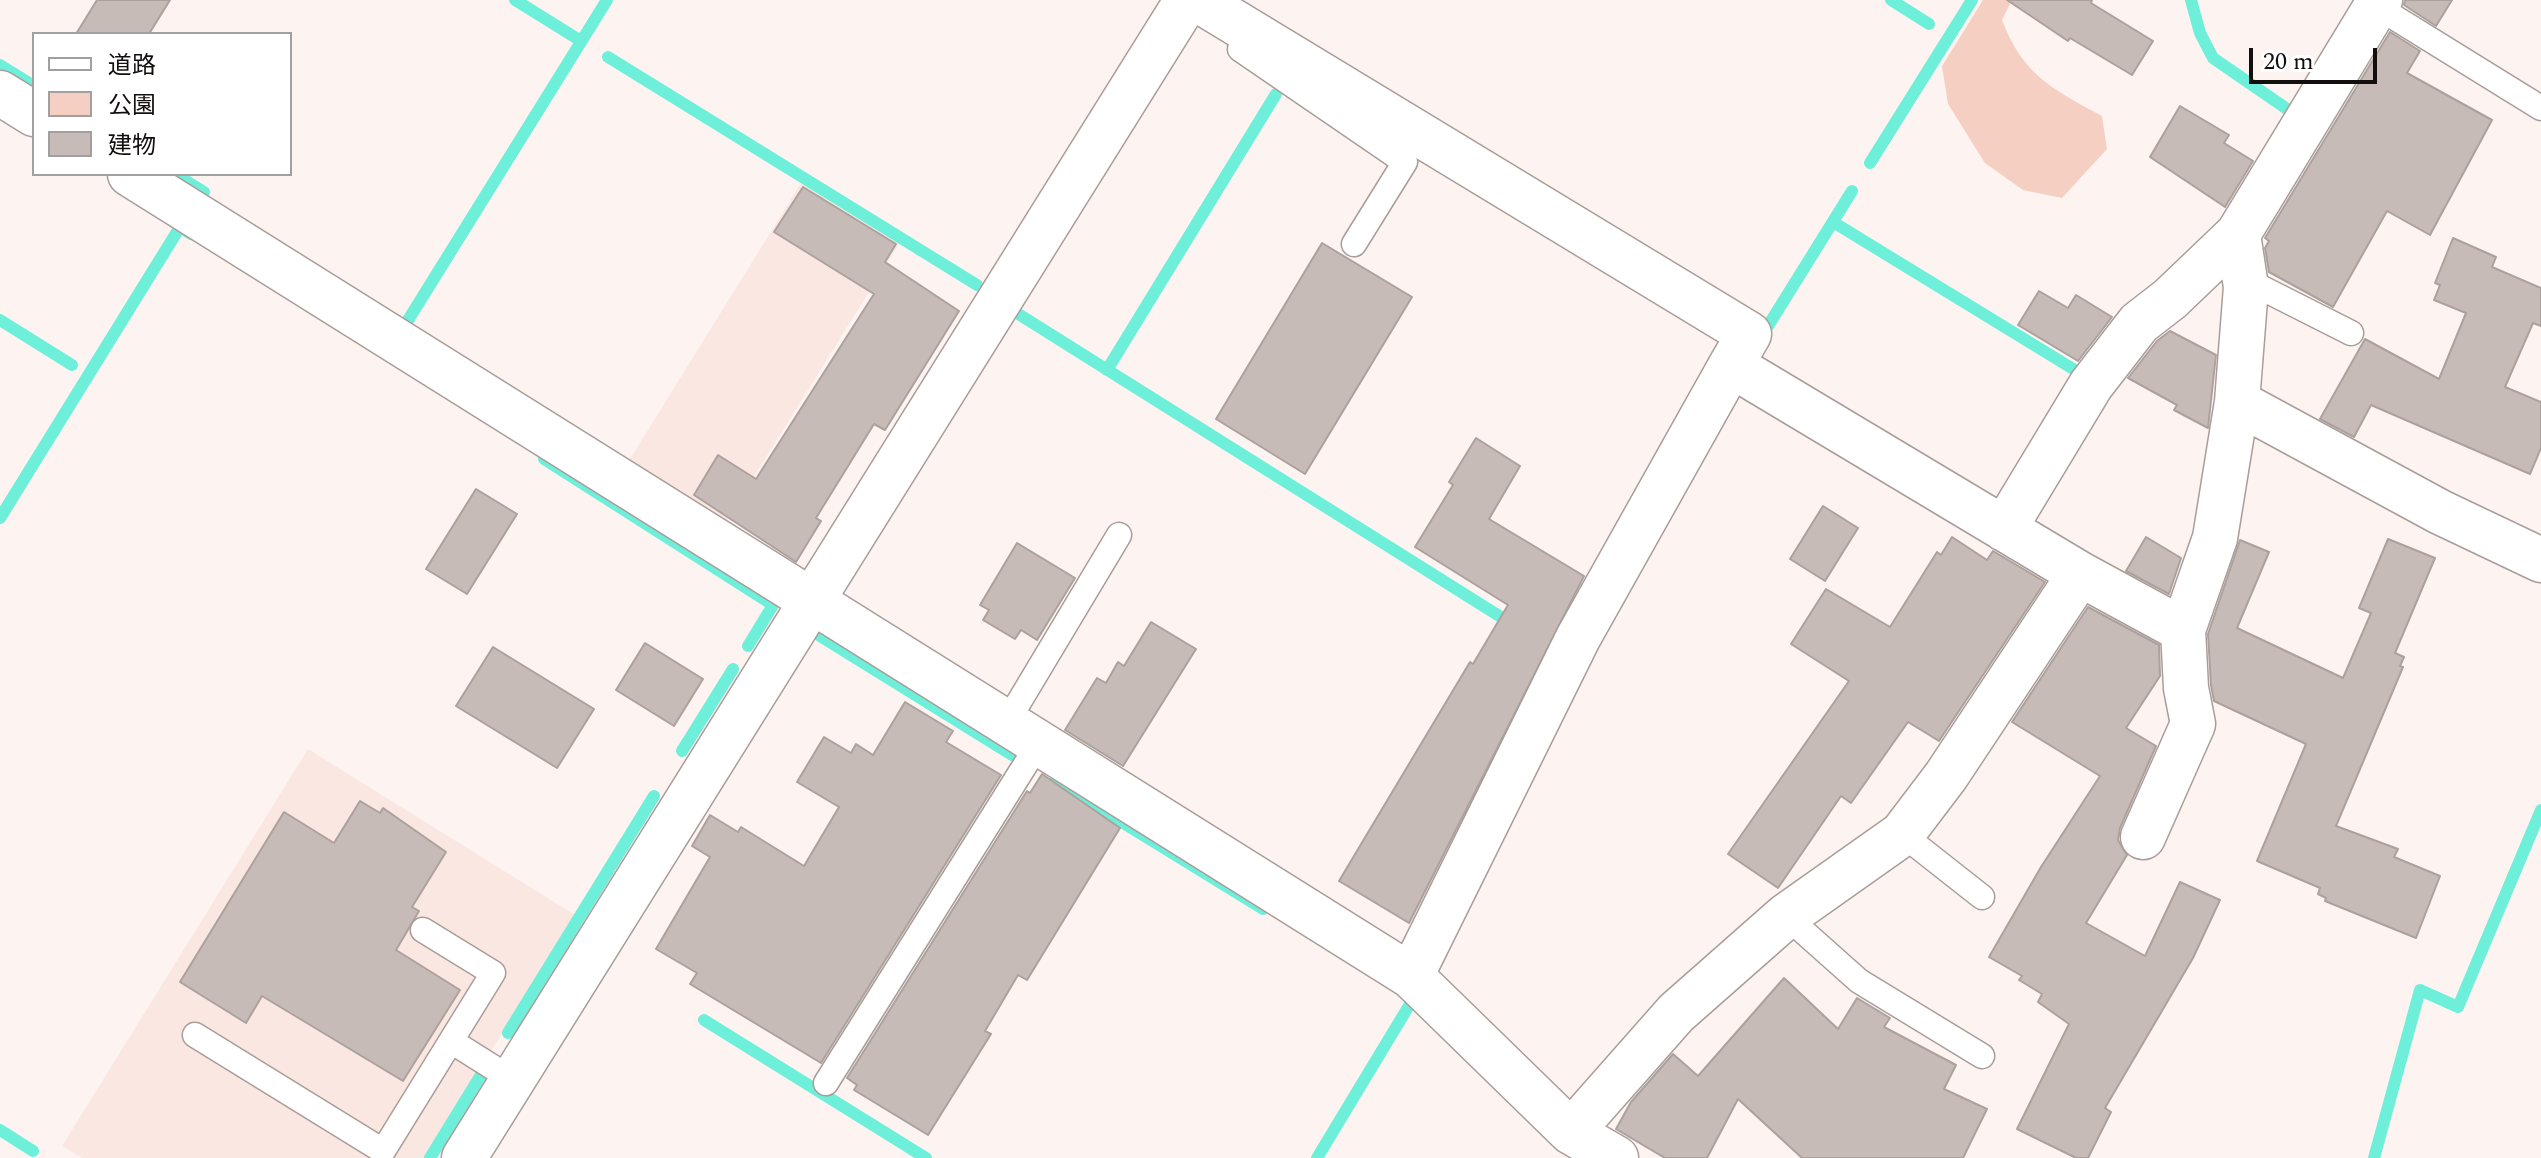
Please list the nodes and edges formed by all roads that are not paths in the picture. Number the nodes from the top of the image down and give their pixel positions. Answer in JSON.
{"nodes":[{"id":1,"x":1189,"y":3,"type":"edge"},
{"id":2,"x":2378,"y":3,"type":"edge"},
{"id":3,"x":0,"y":93,"type":"edge"},
{"id":4,"x":2541,"y":108,"type":"edge"},
{"id":5,"x":32,"y":113,"type":"edge"},
{"id":6,"x":133,"y":176,"type":"edge"},
{"id":7,"x":2238,"y":234,"type":"junction"},
{"id":8,"x":1354,"y":244,"type":"dead end"},
{"id":9,"x":2246,"y":287,"type":"junction"},
{"id":10,"x":2351,"y":333,"type":"dead end"},
{"id":11,"x":1731,"y":365,"type":"junction"},
{"id":12,"x":2237,"y":402,"type":"junction"},
{"id":13,"x":2004,"y":529,"type":"junction"},
{"id":14,"x":1119,"y":535,"type":"dead end"},
{"id":15,"x":2541,"y":560,"type":"edge"},
{"id":16,"x":2080,"y":574,"type":"junction"},
{"id":17,"x":814,"y":600,"type":"junction"},
{"id":18,"x":2183,"y":630,"type":"junction"},
{"id":19,"x":1023,"y":732,"type":"junction"},
{"id":20,"x":1902,"y":834,"type":"junction"},
{"id":21,"x":2143,"y":837,"type":"dead end"},
{"id":22,"x":1982,"y":897,"type":"dead end"},
{"id":23,"x":1786,"y":916,"type":"junction"},
{"id":24,"x":423,"y":930,"type":"dead end"},
{"id":25,"x":1411,"y":976,"type":"junction"},
{"id":26,"x":195,"y":1035,"type":"dead end"},
{"id":27,"x":451,"y":1041,"type":"junction"},
{"id":28,"x":1982,"y":1056,"type":"dead end"},
{"id":29,"x":513,"y":1080,"type":"junction"},
{"id":30,"x":826,"y":1083,"type":"dead end"},
{"id":31,"x":1571,"y":1132,"type":"junction"},
{"id":32,"x":464,"y":1158,"type":"edge"},
{"id":33,"x":1616,"y":1158,"type":"edge"}],
"edges":[{"from":1,"to":8,"type":"lane"},
{"from":1,"to":11,"type":"street"},
{"from":1,"to":17,"type":"street"},
{"from":2,"to":4,"type":"lane"},
{"from":2,"to":7,"type":"street"},
{"from":3,"to":5,"type":"street"},
{"from":6,"to":17,"type":"street"},
{"from":7,"to":9,"type":"street"},
{"from":7,"to":13,"type":"street"},
{"from":9,"to":10,"type":"lane"},
{"from":9,"to":12,"type":"street"},
{"from":11,"to":13,"type":"street"},
{"from":11,"to":25,"type":"street"},
{"from":12,"to":15,"type":"street"},
{"from":12,"to":18,"type":"street"},
{"from":13,"to":16,"type":"street"},
{"from":14,"to":19,"type":"lane"},
{"from":16,"to":18,"type":"street"},
{"from":16,"to":20,"type":"street"},
{"from":17,"to":19,"type":"street"},
{"from":17,"to":29,"type":"street"},
{"from":18,"to":21,"type":"street"},
{"from":19,"to":25,"type":"street"},
{"from":19,"to":30,"type":"lane"},
{"from":20,"to":22,"type":"lane"},
{"from":20,"to":23,"type":"street"},
{"from":23,"to":28,"type":"lane"},
{"from":23,"to":31,"type":"street"},
{"from":24,"to":27,"type":"lane"},
{"from":25,"to":31,"type":"street"},
{"from":26,"to":27,"type":"lane"},
{"from":27,"to":29,"type":"lane"},
{"from":29,"to":32,"type":"street"},
{"from":31,"to":33,"type":"street"}]}
